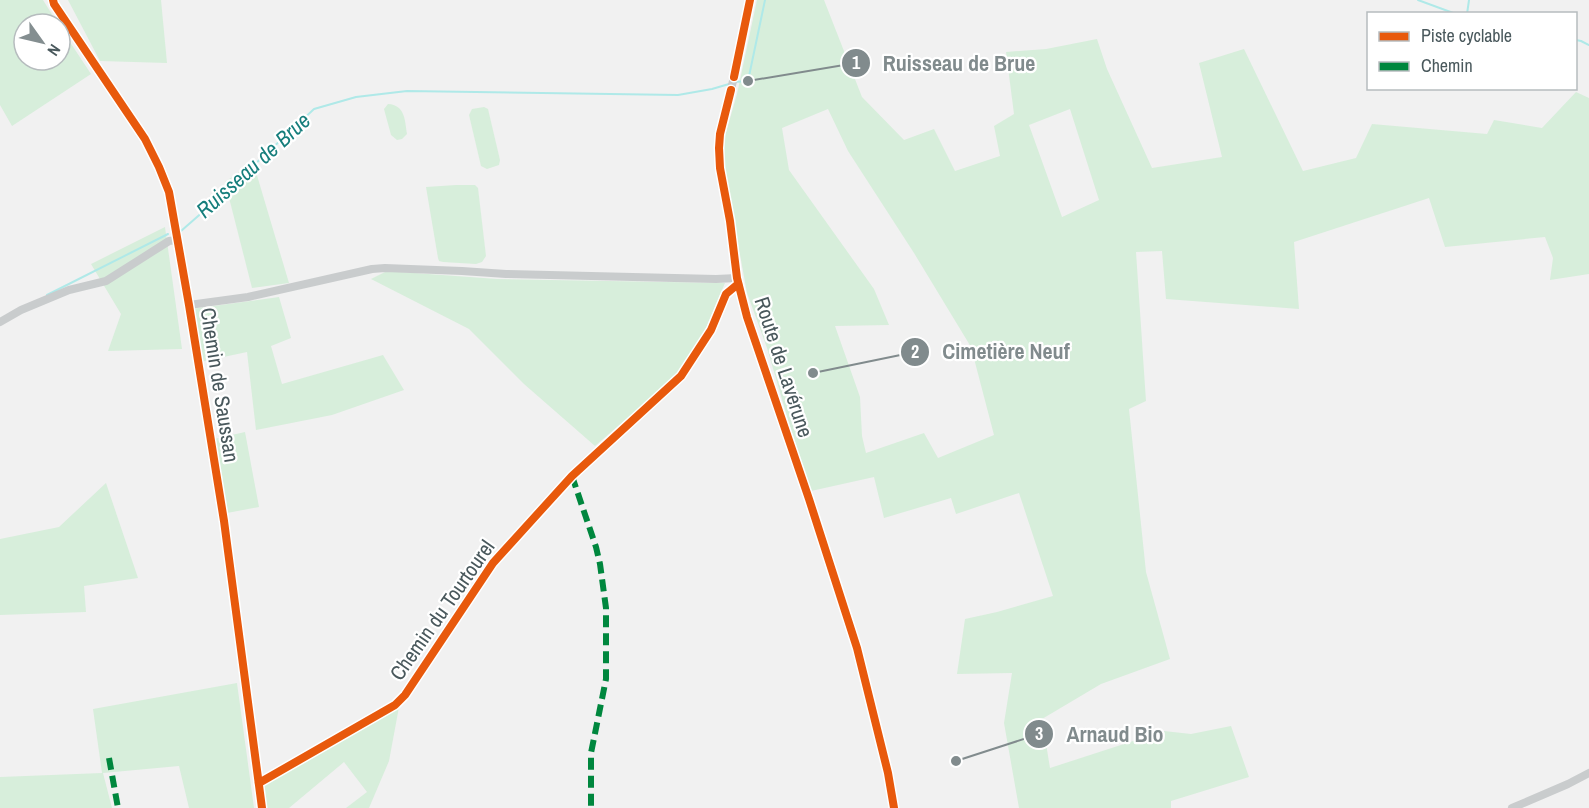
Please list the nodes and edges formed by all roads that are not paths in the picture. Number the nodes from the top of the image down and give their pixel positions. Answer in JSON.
{"nodes":[{"id":1,"x":52,"y":0,"type":"edge"},
{"id":2,"x":750,"y":0,"type":"edge"},
{"id":3,"x":176,"y":240,"type":"junction"},
{"id":4,"x":737,"y":281,"type":"junction"},
{"id":5,"x":189,"y":305,"type":"junction"},
{"id":6,"x":0,"y":322,"type":"edge"},
{"id":7,"x":1589,"y":773,"type":"edge"},
{"id":8,"x":259,"y":783,"type":"junction"},
{"id":9,"x":262,"y":808,"type":"edge"},
{"id":10,"x":894,"y":808,"type":"edge"},
{"id":11,"x":1512,"y":808,"type":"edge"}],
"edges":[{"from":1,"to":3,"type":"street","name":"Chemin de Saussan"},
{"from":2,"to":4,"type":"street","name":"Route de Lavérune"},
{"from":3,"to":5,"type":"street","name":"Chemin de Saussan"},
{"from":3,"to":6,"type":"street"},
{"from":4,"to":5,"type":"street"},
{"from":4,"to":8,"type":"street","name":"Chemin du Tourtourel"},
{"from":4,"to":10,"type":"street","name":"Route de Lavérune"},
{"from":5,"to":8,"type":"street","name":"Chemin de Saussan"},
{"from":7,"to":11,"type":"street"},
{"from":8,"to":9,"type":"street","name":"Chemin de Saussan"}]}
